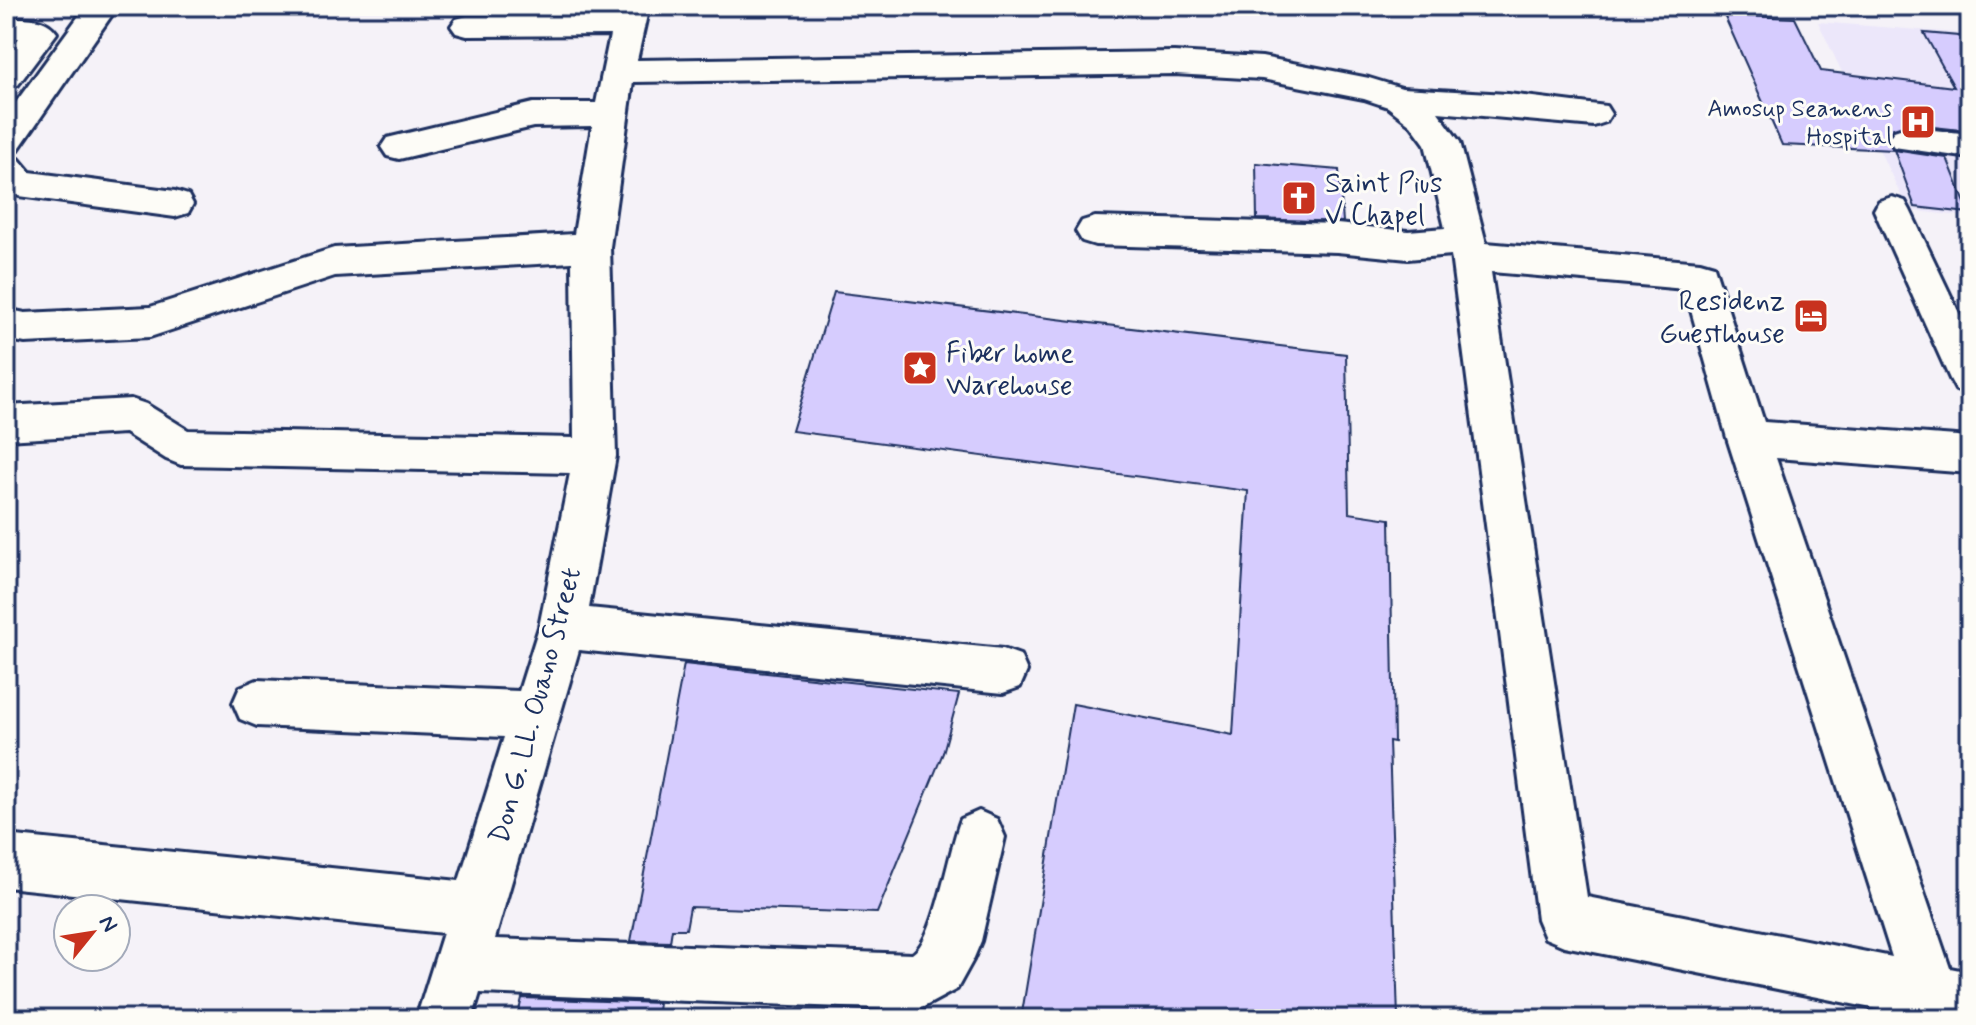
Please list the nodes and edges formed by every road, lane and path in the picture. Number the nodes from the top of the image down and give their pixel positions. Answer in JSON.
{"nodes":[{"id":1,"x":102,"y":6,"type":"edge"},
{"id":2,"x":631,"y":15,"type":"edge"},
{"id":3,"x":467,"y":26,"type":"dead end"},
{"id":4,"x":6,"y":28,"type":"edge"},
{"id":5,"x":618,"y":71,"type":"junction"},
{"id":6,"x":6,"y":77,"type":"edge"},
{"id":7,"x":1400,"y":99,"type":"junction"},
{"id":8,"x":612,"y":114,"type":"junction"},
{"id":9,"x":1594,"y":114,"type":"dead end"},
{"id":10,"x":1906,"y":139,"type":"dead end"},
{"id":11,"x":6,"y":142,"type":"edge"},
{"id":12,"x":1970,"y":146,"type":"edge"},
{"id":13,"x":399,"y":147,"type":"dead end"},
{"id":14,"x":6,"y":168,"type":"edge"},
{"id":15,"x":175,"y":204,"type":"dead end"},
{"id":16,"x":1892,"y":210,"type":"dead end"},
{"id":17,"x":1095,"y":231,"type":"dead end"},
{"id":18,"x":591,"y":247,"type":"junction"},
{"id":19,"x":1468,"y":248,"type":"junction"},
{"id":20,"x":6,"y":324,"type":"edge"},
{"id":21,"x":1970,"y":379,"type":"edge"},
{"id":22,"x":6,"y":423,"type":"edge"},
{"id":23,"x":1748,"y":438,"type":"junction"},
{"id":24,"x":1970,"y":455,"type":"edge"},
{"id":25,"x":595,"y":456,"type":"junction"},
{"id":26,"x":562,"y":627,"type":"junction"},
{"id":27,"x":1003,"y":671,"type":"dead end"},
{"id":28,"x":257,"y":703,"type":"dead end"},
{"id":29,"x":534,"y":715,"type":"junction"},
{"id":30,"x":979,"y":837,"type":"dead end"},
{"id":31,"x":6,"y":861,"type":"edge"},
{"id":32,"x":476,"y":910,"type":"junction"},
{"id":33,"x":460,"y":965,"type":"junction"},
{"id":34,"x":1950,"y":995,"type":"edge"},
{"id":35,"x":444,"y":1019,"type":"edge"}],
"edges":[{"from":1,"to":11,"type":"street"},
{"from":2,"to":3,"type":"street"},
{"from":2,"to":5,"type":"street","name":"Don G. LL. Ouano Street"},
{"from":4,"to":6,"type":"street"},
{"from":5,"to":7,"type":"street"},
{"from":5,"to":8,"type":"street","name":"Don G. LL. Ouano Street"},
{"from":7,"to":9,"type":"street"},
{"from":7,"to":19,"type":"street"},
{"from":8,"to":13,"type":"street"},
{"from":8,"to":18,"type":"street","name":"Don G. LL. Ouano Street"},
{"from":10,"to":12,"type":"street"},
{"from":14,"to":15,"type":"street"},
{"from":16,"to":21,"type":"street"},
{"from":17,"to":19,"type":"street"},
{"from":18,"to":20,"type":"street"},
{"from":18,"to":25,"type":"street","name":"Don G. LL. Ouano Street"},
{"from":19,"to":23,"type":"street"},
{"from":19,"to":34,"type":"street"},
{"from":22,"to":25,"type":"street"},
{"from":23,"to":24,"type":"street"},
{"from":23,"to":34,"type":"street"},
{"from":25,"to":26,"type":"street","name":"Don G. LL. Ouano Street"},
{"from":26,"to":27,"type":"street"},
{"from":26,"to":29,"type":"street","name":"Don G. LL. Ouano Street"},
{"from":28,"to":29,"type":"street"},
{"from":29,"to":32,"type":"street","name":"Don G. LL. Ouano Street"},
{"from":30,"to":33,"type":"street"},
{"from":31,"to":32,"type":"street"},
{"from":32,"to":33,"type":"street","name":"Don G. LL. Ouano Street"},
{"from":33,"to":35,"type":"street","name":"Don G. LL. Ouano Street"}]}
